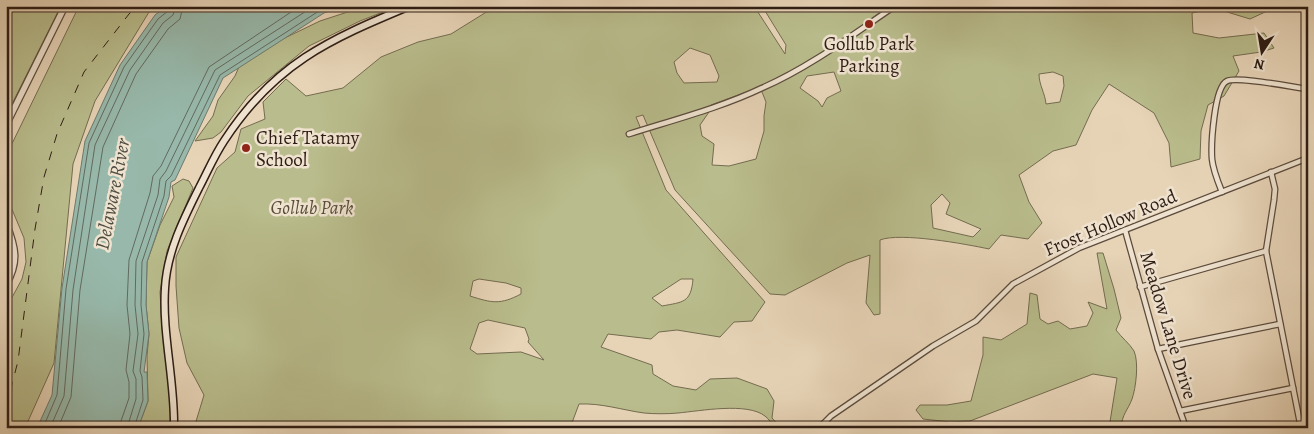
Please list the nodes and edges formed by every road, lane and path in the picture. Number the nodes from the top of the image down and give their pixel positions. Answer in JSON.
{"nodes":[{"id":1,"x":65,"y":6,"type":"edge"},
{"id":2,"x":410,"y":6,"type":"edge"},
{"id":3,"x":895,"y":6,"type":"edge"},
{"id":4,"x":1308,"y":88,"type":"edge"},
{"id":5,"x":6,"y":125,"type":"edge"},
{"id":6,"x":629,"y":134,"type":"dead end"},
{"id":7,"x":1308,"y":158,"type":"edge"},
{"id":8,"x":1271,"y":172,"type":"junction"},
{"id":9,"x":1222,"y":192,"type":"junction"},
{"id":10,"x":6,"y":223,"type":"edge"},
{"id":11,"x":1125,"y":230,"type":"junction"},
{"id":12,"x":1266,"y":251,"type":"junction"},
{"id":13,"x":6,"y":285,"type":"edge"},
{"id":14,"x":1140,"y":287,"type":"junction"},
{"id":15,"x":1280,"y":324,"type":"junction"},
{"id":16,"x":1158,"y":349,"type":"junction"},
{"id":17,"x":1293,"y":388,"type":"junction"},
{"id":18,"x":1180,"y":411,"type":"junction"},
{"id":19,"x":174,"y":428,"type":"edge"},
{"id":20,"x":819,"y":428,"type":"edge"},
{"id":21,"x":1186,"y":428,"type":"edge"},
{"id":22,"x":1301,"y":428,"type":"edge"}],
"edges":[{"from":1,"to":5,"type":"street"},
{"from":2,"to":19,"type":"main road"},
{"from":3,"to":6,"type":"street"},
{"from":4,"to":9,"type":"street"},
{"from":7,"to":8,"type":"street","name":"Frost Hollow Road"},
{"from":8,"to":9,"type":"street","name":"Frost Hollow Road"},
{"from":8,"to":12,"type":"street"},
{"from":9,"to":11,"type":"street","name":"Frost Hollow Road"},
{"from":10,"to":13,"type":"street"},
{"from":11,"to":14,"type":"street","name":"Meadow Lane Drive"},
{"from":11,"to":20,"type":"street","name":"Frost Hollow Road"},
{"from":12,"to":14,"type":"street"},
{"from":12,"to":15,"type":"street"},
{"from":14,"to":16,"type":"street","name":"Meadow Lane Drive"},
{"from":15,"to":16,"type":"street"},
{"from":15,"to":17,"type":"street"},
{"from":16,"to":18,"type":"street","name":"Meadow Lane Drive"},
{"from":17,"to":18,"type":"street"},
{"from":17,"to":22,"type":"street"},
{"from":18,"to":21,"type":"street","name":"Meadow Lane Drive"}]}
